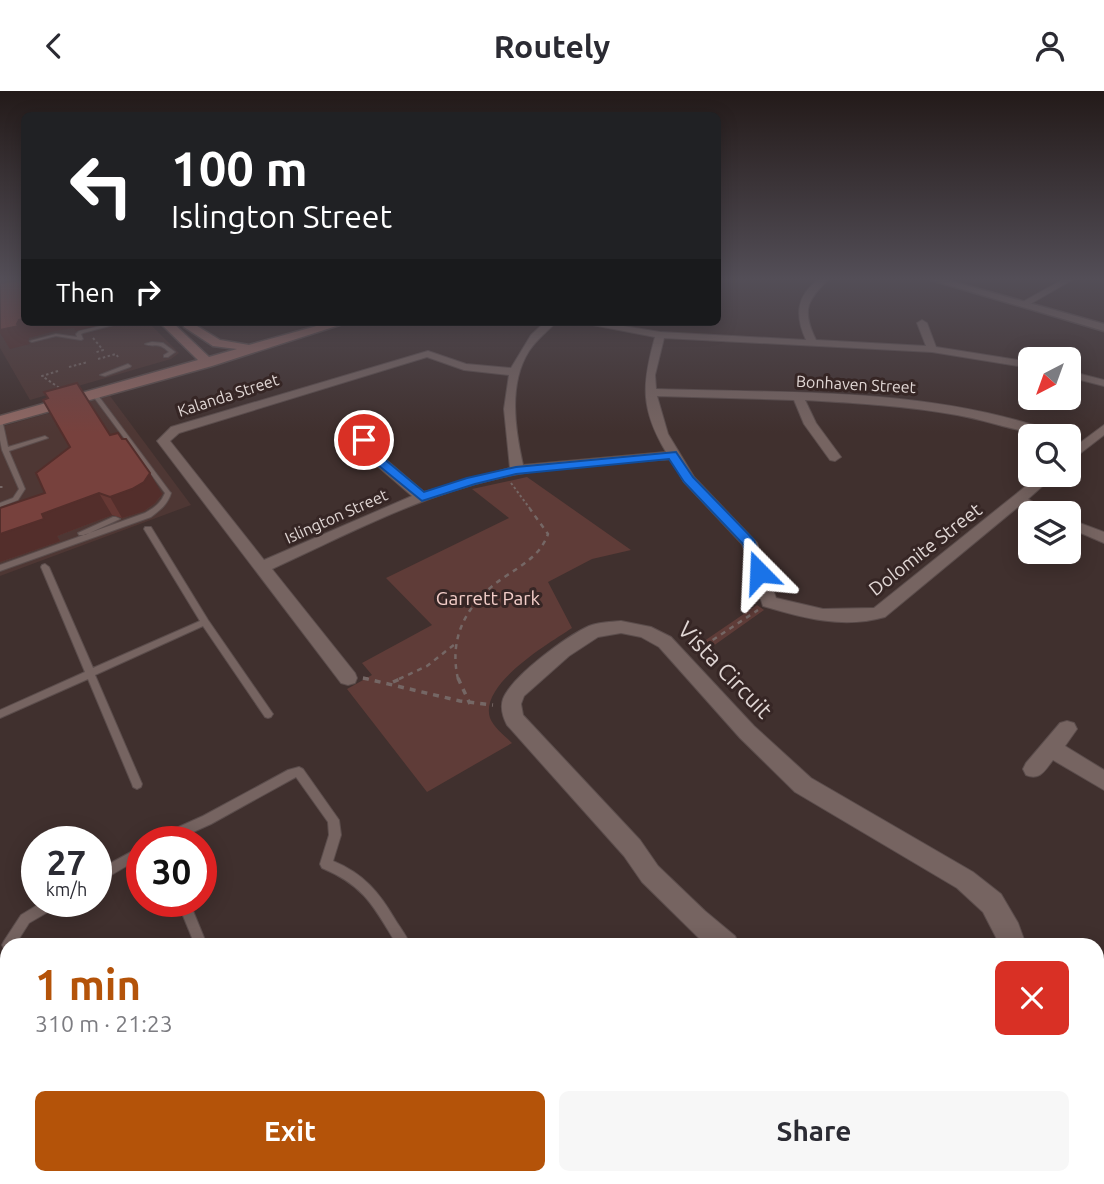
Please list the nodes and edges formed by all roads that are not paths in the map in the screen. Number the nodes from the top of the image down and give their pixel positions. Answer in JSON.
{"nodes":[{"id":1,"x":85,"y":331,"type":"edge"},
{"id":2,"x":177,"y":331,"type":"edge"},
{"id":3,"x":191,"y":331,"type":"edge"},
{"id":4,"x":198,"y":331,"type":"edge"},
{"id":5,"x":305,"y":331,"type":"edge"},
{"id":6,"x":309,"y":331,"type":"edge"},
{"id":7,"x":539,"y":331,"type":"edge"},
{"id":8,"x":636,"y":331,"type":"edge"},
{"id":9,"x":806,"y":331,"type":"edge"},
{"id":10,"x":925,"y":331,"type":"edge"},
{"id":11,"x":660,"y":335,"type":"junction"},
{"id":12,"x":32,"y":341,"type":"dead end"},
{"id":13,"x":812,"y":342,"type":"junction"},
{"id":14,"x":148,"y":344,"type":"dead end"},
{"id":15,"x":243,"y":346,"type":"junction"},
{"id":16,"x":932,"y":349,"type":"junction"},
{"id":17,"x":166,"y":356,"type":"dead end"},
{"id":18,"x":212,"y":358,"type":"junction"},
{"id":19,"x":1018,"y":363,"type":"edge"},
{"id":20,"x":128,"y":366,"type":"dead end"},
{"id":21,"x":515,"y":372,"type":"junction"},
{"id":22,"x":103,"y":375,"type":"dead end"},
{"id":23,"x":1082,"y":377,"type":"edge"},
{"id":24,"x":1104,"y":383,"type":"edge"},
{"id":25,"x":650,"y":392,"type":"junction"},
{"id":26,"x":95,"y":395,"type":"junction"},
{"id":27,"x":799,"y":399,"type":"junction"},
{"id":28,"x":0,"y":414,"type":"edge"},
{"id":29,"x":0,"y":423,"type":"edge"},
{"id":30,"x":1018,"y":426,"type":"edge"},
{"id":31,"x":1104,"y":429,"type":"edge"},
{"id":32,"x":45,"y":438,"type":"dead end"},
{"id":33,"x":364,"y":440,"type":"dead end"},
{"id":34,"x":1081,"y":444,"type":"edge"},
{"id":35,"x":1084,"y":445,"type":"junction"},
{"id":36,"x":1081,"y":448,"type":"edge"},
{"id":37,"x":4,"y":453,"type":"edge"},
{"id":38,"x":672,"y":455,"type":"junction"},
{"id":39,"x":835,"y":457,"type":"dead end"},
{"id":40,"x":512,"y":472,"type":"junction"},
{"id":41,"x":1036,"y":487,"type":"edge"},
{"id":42,"x":422,"y":497,"type":"junction"},
{"id":43,"x":1020,"y":501,"type":"edge"},
{"id":44,"x":1018,"y":503,"type":"edge"},
{"id":45,"x":0,"y":505,"type":"edge"},
{"id":46,"x":116,"y":519,"type":"dead end"},
{"id":47,"x":1081,"y":528,"type":"edge"},
{"id":48,"x":148,"y":529,"type":"dead end"},
{"id":49,"x":1104,"y":538,"type":"edge"},
{"id":50,"x":56,"y":548,"type":"junction"},
{"id":51,"x":44,"y":567,"type":"dead end"},
{"id":52,"x":262,"y":567,"type":"junction"},
{"id":53,"x":0,"y":568,"type":"edge"},
{"id":54,"x":205,"y":622,"type":"junction"},
{"id":55,"x":90,"y":674,"type":"junction"},
{"id":56,"x":348,"y":678,"type":"road end"},
{"id":57,"x":0,"y":714,"type":"edge"},
{"id":58,"x":268,"y":714,"type":"dead end"},
{"id":59,"x":1067,"y":729,"type":"dead end"},
{"id":60,"x":1052,"y":748,"type":"junction"},
{"id":61,"x":1033,"y":769,"type":"dead end"},
{"id":62,"x":1104,"y":781,"type":"edge"},
{"id":63,"x":137,"y":784,"type":"dead end"},
{"id":64,"x":194,"y":826,"type":"edge"},
{"id":65,"x":28,"y":917,"type":"edge"},
{"id":66,"x":190,"y":917,"type":"edge"},
{"id":67,"x":12,"y":938,"type":"edge"},
{"id":68,"x":198,"y":938,"type":"edge"},
{"id":69,"x":400,"y":938,"type":"edge"},
{"id":70,"x":718,"y":938,"type":"edge"},
{"id":71,"x":1011,"y":938,"type":"edge"}],
"edges":[{"from":1,"to":12,"type":"lane"},
{"from":2,"to":18,"type":"main road"},
{"from":3,"to":18,"type":"main road"},
{"from":4,"to":15,"type":"main road"},
{"from":5,"to":15,"type":"main road"},
{"from":6,"to":18,"type":"main road"},
{"from":7,"to":21,"type":"street"},
{"from":8,"to":11,"type":"street"},
{"from":9,"to":13,"type":"street"},
{"from":10,"to":16,"type":"street"},
{"from":11,"to":13,"type":"street"},
{"from":11,"to":25,"type":"street"},
{"from":13,"to":16,"type":"street"},
{"from":14,"to":17,"type":"lane"},
{"from":15,"to":18,"type":"main road"},
{"from":16,"to":19,"type":"street"},
{"from":18,"to":26,"type":"main road"},
{"from":18,"to":28,"type":"main road"},
{"from":20,"to":22,"type":"lane"},
{"from":21,"to":40,"type":"street"},
{"from":21,"to":52,"type":"street","name":"Kalanda Street"},
{"from":23,"to":24,"type":"street"},
{"from":25,"to":27,"type":"street","name":"Bonhaven Street"},
{"from":25,"to":38,"type":"street"},
{"from":26,"to":29,"type":"main road"},
{"from":26,"to":50,"type":"lane"},
{"from":27,"to":30,"type":"street","name":"Bonhaven Street"},
{"from":27,"to":39,"type":"street"},
{"from":29,"to":37,"type":"lane"},
{"from":31,"to":35,"type":"street"},
{"from":32,"to":37,"type":"lane"},
{"from":33,"to":42,"type":"street"},
{"from":34,"to":35,"type":"street"},
{"from":35,"to":36,"type":"street"},
{"from":37,"to":45,"type":"lane"},
{"from":38,"to":40,"type":"street","name":"Islington Street"},
{"from":38,"to":44,"type":"street","name":"Dolomite Street"},
{"from":40,"to":42,"type":"street","name":"Islington Street"},
{"from":41,"to":43,"type":"street","name":"Dolomite Street"},
{"from":42,"to":52,"type":"street","name":"Islington Street"},
{"from":46,"to":50,"type":"lane"},
{"from":47,"to":49,"type":"street"},
{"from":48,"to":54,"type":"lane"},
{"from":50,"to":53,"type":"lane"},
{"from":51,"to":55,"type":"lane"},
{"from":52,"to":56,"type":"street","name":"Kalanda Street"},
{"from":54,"to":55,"type":"lane"},
{"from":54,"to":58,"type":"lane"},
{"from":55,"to":57,"type":"lane"},
{"from":55,"to":63,"type":"lane"},
{"from":59,"to":60,"type":"street"},
{"from":60,"to":61,"type":"street"},
{"from":60,"to":62,"type":"street"},
{"from":64,"to":69,"type":"lane"},
{"from":65,"to":67,"type":"lane"},
{"from":66,"to":68,"type":"lane"},
{"from":70,"to":71,"type":"street","name":"Vista Circuit"}]}
